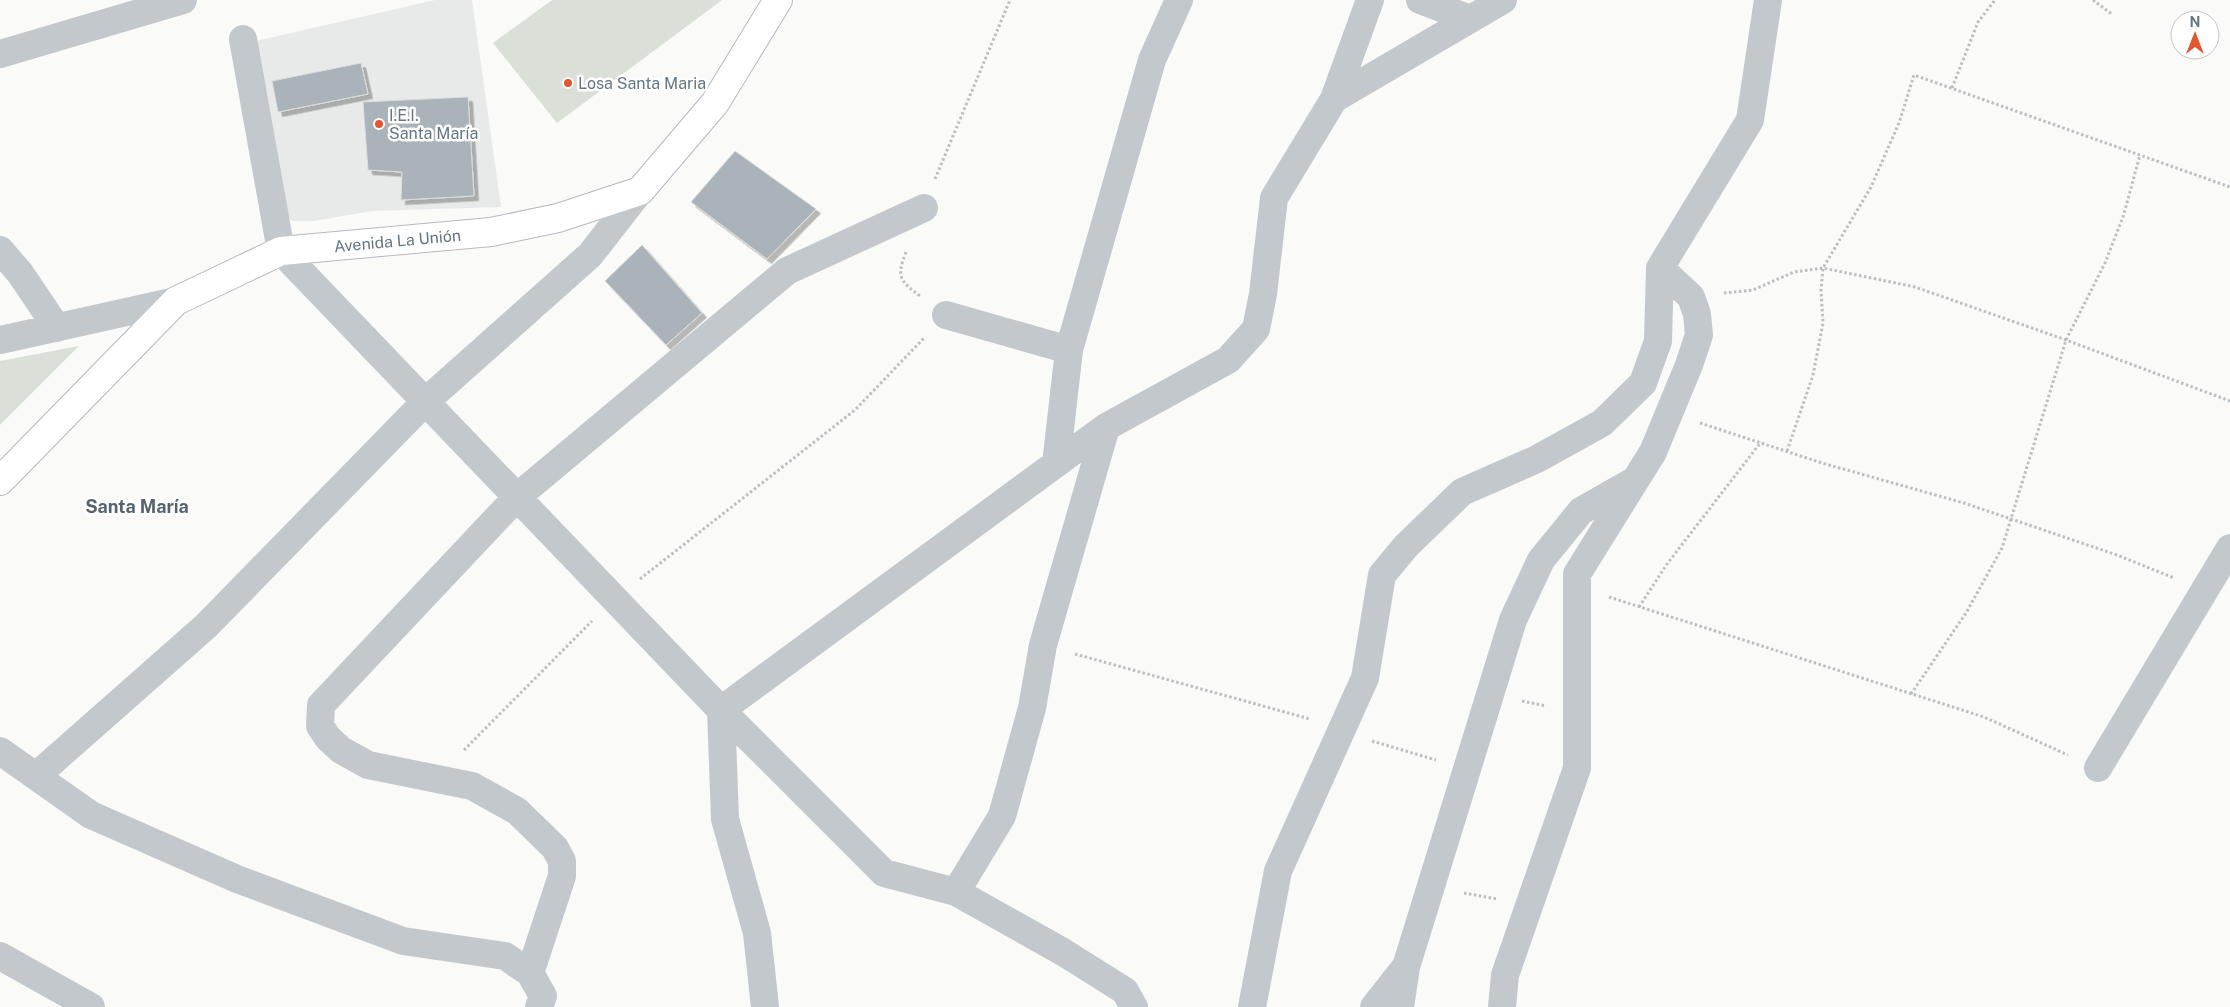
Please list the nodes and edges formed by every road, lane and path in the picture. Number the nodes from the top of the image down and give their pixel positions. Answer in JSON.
{"nodes":[{"id":1,"x":183,"y":0,"type":"edge"},
{"id":2,"x":778,"y":0,"type":"edge"},
{"id":3,"x":1010,"y":0,"type":"edge"},
{"id":4,"x":1179,"y":0,"type":"edge"},
{"id":5,"x":1370,"y":0,"type":"edge"},
{"id":6,"x":1420,"y":0,"type":"edge"},
{"id":7,"x":1503,"y":0,"type":"edge"},
{"id":8,"x":1768,"y":0,"type":"edge"},
{"id":9,"x":1994,"y":0,"type":"edge"},
{"id":10,"x":2093,"y":0,"type":"edge"},
{"id":11,"x":2113,"y":15,"type":"dead end"},
{"id":12,"x":1470,"y":19,"type":"junction"},
{"id":13,"x":243,"y":39,"type":"dead end"},
{"id":14,"x":0,"y":54,"type":"edge"},
{"id":15,"x":1952,"y":88,"type":"junction"},
{"id":16,"x":1334,"y":99,"type":"junction"},
{"id":17,"x":2140,"y":155,"type":"junction"},
{"id":18,"x":2230,"y":187,"type":"edge"},
{"id":19,"x":640,"y":191,"type":"junction"},
{"id":20,"x":924,"y":208,"type":"junction"},
{"id":21,"x":0,"y":250,"type":"edge"},
{"id":22,"x":281,"y":252,"type":"junction"},
{"id":23,"x":1660,"y":268,"type":"junction"},
{"id":24,"x":1823,"y":268,"type":"junction"},
{"id":25,"x":1691,"y":297,"type":"junction"},
{"id":26,"x":176,"y":301,"type":"junction"},
{"id":27,"x":946,"y":315,"type":"junction"},
{"id":28,"x":57,"y":328,"type":"junction"},
{"id":29,"x":0,"y":340,"type":"edge"},
{"id":30,"x":2066,"y":340,"type":"junction"},
{"id":31,"x":1069,"y":350,"type":"junction"},
{"id":32,"x":426,"y":401,"type":"junction"},
{"id":33,"x":2230,"y":401,"type":"edge"},
{"id":34,"x":1106,"y":427,"type":"junction"},
{"id":35,"x":1761,"y":442,"type":"junction"},
{"id":36,"x":1787,"y":450,"type":"junction"},
{"id":37,"x":1654,"y":452,"type":"junction"},
{"id":38,"x":1056,"y":464,"type":"junction"},
{"id":39,"x":1636,"y":480,"type":"junction"},
{"id":40,"x":0,"y":481,"type":"edge"},
{"id":41,"x":517,"y":497,"type":"junction"},
{"id":42,"x":2012,"y":520,"type":"junction"},
{"id":43,"x":2230,"y":548,"type":"edge"},
{"id":44,"x":2205,"y":590,"type":"junction"},
{"id":45,"x":614,"y":599,"type":"junction"},
{"id":46,"x":1639,"y":607,"type":"junction"},
{"id":47,"x":1578,"y":608,"type":"junction"},
{"id":48,"x":1043,"y":645,"type":"junction"},
{"id":49,"x":1490,"y":694,"type":"junction"},
{"id":50,"x":1911,"y":694,"type":"junction"},
{"id":51,"x":1351,"y":709,"type":"junction"},
{"id":52,"x":721,"y":710,"type":"junction"},
{"id":53,"x":1577,"y":713,"type":"junction"},
{"id":54,"x":1375,"y":734,"type":"dead end"},
{"id":55,"x":0,"y":751,"type":"edge"},
{"id":56,"x":2098,"y":768,"type":"joint"},
{"id":57,"x":36,"y":776,"type":"junction"},
{"id":58,"x":436,"y":778,"type":"junction"},
{"id":59,"x":1456,"y":802,"type":"junction"},
{"id":60,"x":1431,"y":886,"type":"junction"},
{"id":61,"x":956,"y":892,"type":"junction"},
{"id":62,"x":1529,"y":905,"type":"junction"},
{"id":63,"x":0,"y":956,"type":"edge"},
{"id":64,"x":1406,"y":967,"type":"junction"},
{"id":65,"x":530,"y":973,"type":"junction"},
{"id":66,"x":91,"y":1007,"type":"edge"},
{"id":67,"x":539,"y":1007,"type":"edge"},
{"id":68,"x":765,"y":1007,"type":"edge"},
{"id":69,"x":1134,"y":1007,"type":"edge"},
{"id":70,"x":1252,"y":1007,"type":"edge"},
{"id":71,"x":1374,"y":1007,"type":"edge"},
{"id":72,"x":1400,"y":1007,"type":"edge"},
{"id":73,"x":1502,"y":1007,"type":"edge"}],
"edges":[{"from":1,"to":14,"type":"street"},
{"from":2,"to":19,"type":"main road"},
{"from":3,"to":20,"type":"path"},
{"from":4,"to":31,"type":"street"},
{"from":5,"to":16,"type":"street"},
{"from":6,"to":12,"type":"street"},
{"from":7,"to":12,"type":"street"},
{"from":8,"to":23,"type":"street"},
{"from":9,"to":15,"type":"path"},
{"from":10,"to":11,"type":"path"},
{"from":12,"to":16,"type":"street"},
{"from":13,"to":22,"type":"street"},
{"from":15,"to":17,"type":"path"},
{"from":15,"to":24,"type":"path"},
{"from":16,"to":34,"type":"street"},
{"from":17,"to":18,"type":"path"},
{"from":17,"to":30,"type":"path"},
{"from":19,"to":22,"type":"main road","name":"Avenida La Unión"},
{"from":19,"to":32,"type":"street"},
{"from":20,"to":27,"type":"path"},
{"from":20,"to":41,"type":"street"},
{"from":21,"to":28,"type":"street"},
{"from":22,"to":26,"type":"main road","name":"Avenida La Unión"},
{"from":22,"to":32,"type":"street"},
{"from":23,"to":25,"type":"street"},
{"from":23,"to":51,"type":"street"},
{"from":24,"to":25,"type":"path"},
{"from":24,"to":30,"type":"path"},
{"from":24,"to":36,"type":"path"},
{"from":25,"to":37,"type":"street"},
{"from":26,"to":28,"type":"street"},
{"from":26,"to":40,"type":"main road","name":"Avenida La Unión"},
{"from":27,"to":31,"type":"street"},
{"from":27,"to":45,"type":"path"},
{"from":28,"to":29,"type":"street"},
{"from":30,"to":33,"type":"path"},
{"from":30,"to":42,"type":"path"},
{"from":31,"to":38,"type":"street"},
{"from":32,"to":41,"type":"street"},
{"from":32,"to":57,"type":"street"},
{"from":34,"to":38,"type":"street"},
{"from":34,"to":48,"type":"street"},
{"from":35,"to":36,"type":"path"},
{"from":35,"to":37,"type":"path"},
{"from":35,"to":46,"type":"path"},
{"from":36,"to":42,"type":"path"},
{"from":37,"to":39,"type":"street"},
{"from":38,"to":52,"type":"street"},
{"from":39,"to":47,"type":"street"},
{"from":39,"to":49,"type":"street"},
{"from":41,"to":45,"type":"street"},
{"from":41,"to":58,"type":"street"},
{"from":42,"to":44,"type":"path"},
{"from":42,"to":50,"type":"path"},
{"from":43,"to":44,"type":"street"},
{"from":44,"to":56,"type":"street"},
{"from":45,"to":52,"type":"street"},
{"from":45,"to":58,"type":"path"},
{"from":46,"to":47,"type":"path"},
{"from":46,"to":50,"type":"path"},
{"from":47,"to":53,"type":"street"},
{"from":48,"to":51,"type":"path"},
{"from":48,"to":61,"type":"street"},
{"from":49,"to":53,"type":"path"},
{"from":49,"to":59,"type":"street"},
{"from":50,"to":56,"type":"path"},
{"from":51,"to":70,"type":"street"},
{"from":52,"to":61,"type":"street"},
{"from":52,"to":68,"type":"street"},
{"from":53,"to":62,"type":"street"},
{"from":54,"to":59,"type":"path"},
{"from":55,"to":57,"type":"street"},
{"from":57,"to":65,"type":"street"},
{"from":58,"to":65,"type":"street"},
{"from":59,"to":60,"type":"street"},
{"from":60,"to":62,"type":"path"},
{"from":60,"to":64,"type":"street"},
{"from":61,"to":69,"type":"street"},
{"from":62,"to":73,"type":"street"},
{"from":63,"to":66,"type":"street"},
{"from":64,"to":71,"type":"street"},
{"from":64,"to":72,"type":"street"},
{"from":65,"to":67,"type":"street"}]}
